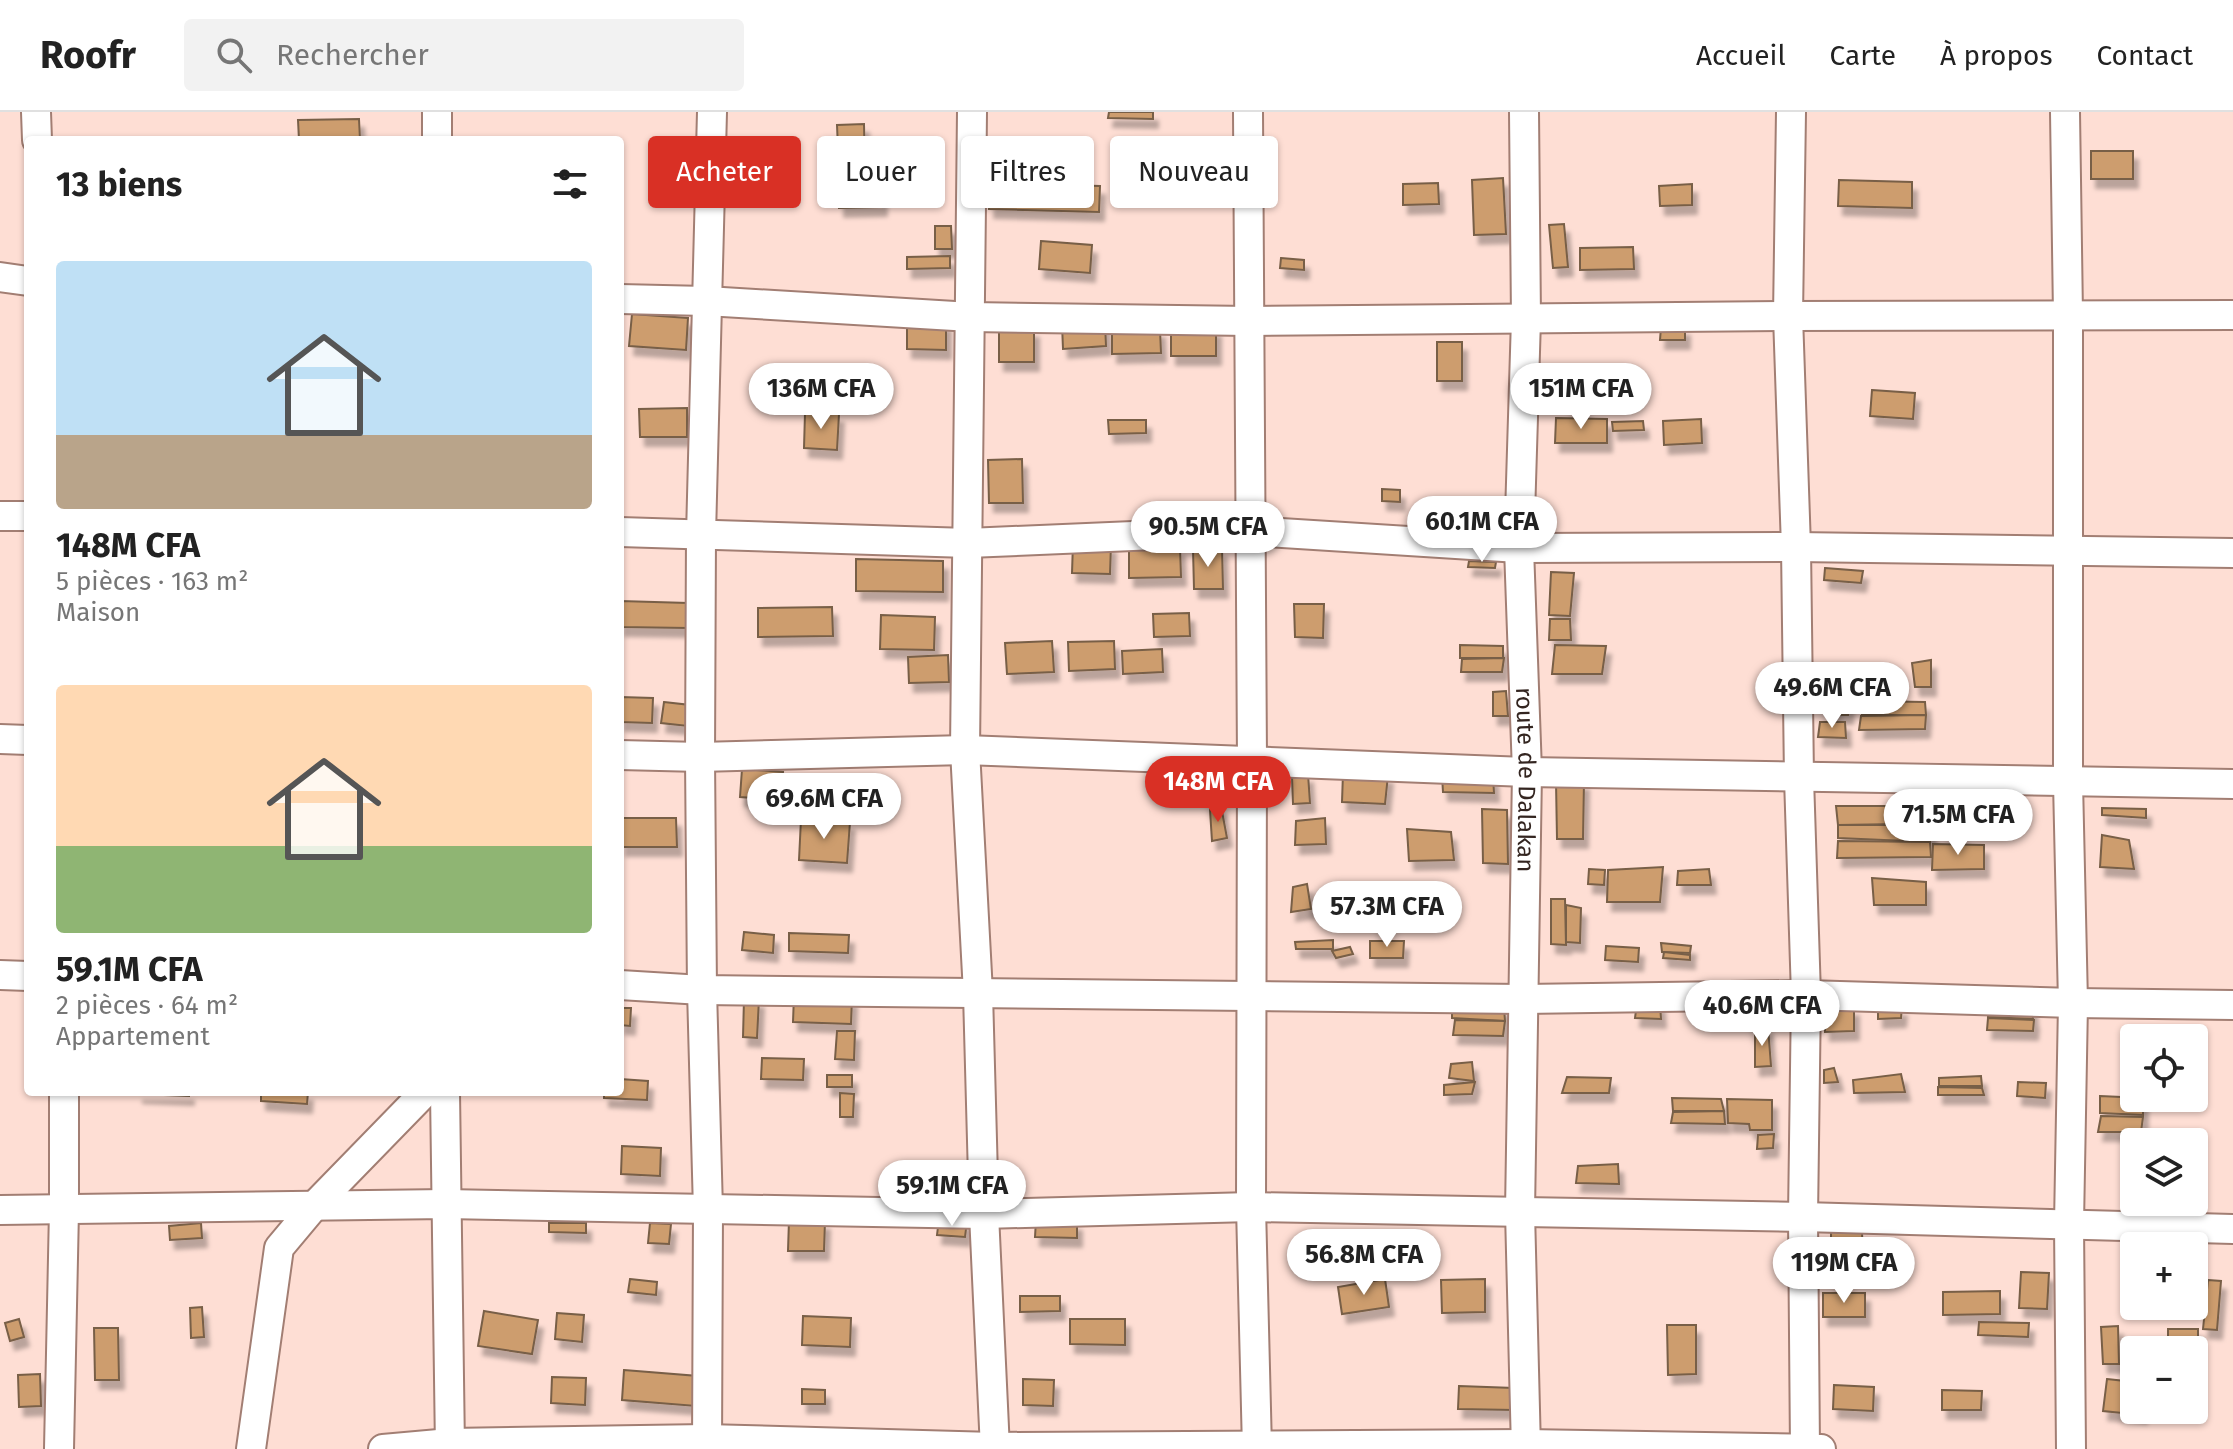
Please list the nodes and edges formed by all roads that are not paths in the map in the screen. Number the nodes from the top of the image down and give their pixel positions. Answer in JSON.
{"nodes":[{"id":1,"x":36,"y":112,"type":"edge"},
{"id":2,"x":437,"y":112,"type":"edge"},
{"id":3,"x":712,"y":112,"type":"edge"},
{"id":4,"x":972,"y":112,"type":"edge"},
{"id":5,"x":1248,"y":112,"type":"edge"},
{"id":6,"x":1524,"y":112,"type":"edge"},
{"id":7,"x":1791,"y":112,"type":"edge"},
{"id":8,"x":2065,"y":112,"type":"edge"},
{"id":9,"x":37,"y":136,"type":"edge"},
{"id":10,"x":437,"y":136,"type":"edge"},
{"id":11,"x":0,"y":277,"type":"edge"},
{"id":12,"x":24,"y":280,"type":"edge"},
{"id":13,"x":624,"y":299,"type":"edge"},
{"id":14,"x":706,"y":301,"type":"junction"},
{"id":15,"x":2068,"y":315,"type":"junction"},
{"id":16,"x":2233,"y":315,"type":"edge"},
{"id":17,"x":1788,"y":316,"type":"junction"},
{"id":18,"x":971,"y":317,"type":"junction"},
{"id":19,"x":1526,"y":319,"type":"junction"},
{"id":20,"x":1249,"y":321,"type":"junction"},
{"id":21,"x":0,"y":516,"type":"edge"},
{"id":22,"x":24,"y":516,"type":"edge"},
{"id":23,"x":1250,"y":531,"type":"junction"},
{"id":24,"x":624,"y":532,"type":"edge"},
{"id":25,"x":701,"y":535,"type":"junction"},
{"id":26,"x":968,"y":543,"type":"junction"},
{"id":27,"x":1796,"y":547,"type":"junction"},
{"id":28,"x":1519,"y":548,"type":"junction"},
{"id":29,"x":2067,"y":551,"type":"junction"},
{"id":30,"x":2233,"y":553,"type":"edge"},
{"id":31,"x":0,"y":739,"type":"edge"},
{"id":32,"x":24,"y":740,"type":"edge"},
{"id":33,"x":965,"y":750,"type":"junction"},
{"id":34,"x":624,"y":755,"type":"edge"},
{"id":35,"x":700,"y":757,"type":"junction"},
{"id":36,"x":1252,"y":760,"type":"junction"},
{"id":37,"x":1527,"y":772,"type":"junction"},
{"id":38,"x":1799,"y":778,"type":"junction"},
{"id":39,"x":2068,"y":782,"type":"junction"},
{"id":40,"x":2233,"y":784,"type":"edge"},
{"id":41,"x":0,"y":975,"type":"edge"},
{"id":42,"x":24,"y":976,"type":"edge"},
{"id":43,"x":624,"y":985,"type":"edge"},
{"id":44,"x":702,"y":990,"type":"junction"},
{"id":45,"x":978,"y":993,"type":"junction"},
{"id":46,"x":1806,"y":995,"type":"junction"},
{"id":47,"x":1251,"y":996,"type":"junction"},
{"id":48,"x":1523,"y":999,"type":"junction"},
{"id":49,"x":2073,"y":1003,"type":"junction"},
{"id":50,"x":2233,"y":1005,"type":"edge"},
{"id":51,"x":64,"y":1096,"type":"edge"},
{"id":52,"x":421,"y":1096,"type":"edge"},
{"id":53,"x":445,"y":1096,"type":"edge"},
{"id":54,"x":446,"y":1204,"type":"junction"},
{"id":55,"x":315,"y":1205,"type":"junction"},
{"id":56,"x":1251,"y":1207,"type":"junction"},
{"id":57,"x":0,"y":1210,"type":"edge"},
{"id":58,"x":64,"y":1210,"type":"junction"},
{"id":59,"x":708,"y":1210,"type":"junction"},
{"id":60,"x":1520,"y":1212,"type":"junction"},
{"id":61,"x":984,"y":1214,"type":"junction"},
{"id":62,"x":1803,"y":1217,"type":"junction"},
{"id":63,"x":2069,"y":1224,"type":"junction"},
{"id":64,"x":2233,"y":1229,"type":"edge"},
{"id":65,"x":707,"y":1444,"type":"edge"},
{"id":66,"x":450,"y":1446,"type":"edge"},
{"id":67,"x":1526,"y":1446,"type":"edge"},
{"id":68,"x":994,"y":1448,"type":"edge"},
{"id":69,"x":1257,"y":1448,"type":"edge"},
{"id":70,"x":59,"y":1449,"type":"edge"},
{"id":71,"x":251,"y":1449,"type":"edge"},
{"id":72,"x":383,"y":1449,"type":"edge"},
{"id":73,"x":1805,"y":1449,"type":"edge"},
{"id":74,"x":1821,"y":1449,"type":"edge"},
{"id":75,"x":2071,"y":1449,"type":"edge"}],
"edges":[{"from":1,"to":9,"type":"street"},
{"from":2,"to":10,"type":"street"},
{"from":3,"to":14,"type":"street"},
{"from":4,"to":18,"type":"street"},
{"from":5,"to":20,"type":"street"},
{"from":6,"to":19,"type":"street","name":"route de Dalakan"},
{"from":7,"to":17,"type":"street"},
{"from":8,"to":15,"type":"street"},
{"from":11,"to":12,"type":"street"},
{"from":13,"to":14,"type":"street"},
{"from":14,"to":18,"type":"street"},
{"from":14,"to":25,"type":"street"},
{"from":15,"to":16,"type":"street"},
{"from":15,"to":17,"type":"street"},
{"from":15,"to":29,"type":"street"},
{"from":17,"to":19,"type":"street"},
{"from":17,"to":27,"type":"street"},
{"from":18,"to":20,"type":"street"},
{"from":18,"to":26,"type":"street"},
{"from":19,"to":20,"type":"street"},
{"from":19,"to":28,"type":"street","name":"route de Dalakan"},
{"from":20,"to":23,"type":"street"},
{"from":21,"to":22,"type":"street"},
{"from":23,"to":26,"type":"street"},
{"from":23,"to":28,"type":"street"},
{"from":23,"to":36,"type":"street"},
{"from":24,"to":25,"type":"street"},
{"from":25,"to":26,"type":"street"},
{"from":25,"to":35,"type":"street"},
{"from":26,"to":33,"type":"street"},
{"from":27,"to":28,"type":"street"},
{"from":27,"to":29,"type":"street"},
{"from":27,"to":38,"type":"street"},
{"from":28,"to":37,"type":"street","name":"route de Dalakan"},
{"from":29,"to":30,"type":"street"},
{"from":29,"to":39,"type":"street"},
{"from":31,"to":32,"type":"street"},
{"from":33,"to":35,"type":"street"},
{"from":33,"to":36,"type":"street"},
{"from":33,"to":45,"type":"street"},
{"from":34,"to":35,"type":"street"},
{"from":35,"to":44,"type":"street"},
{"from":36,"to":37,"type":"street"},
{"from":36,"to":47,"type":"street"},
{"from":37,"to":38,"type":"street"},
{"from":37,"to":48,"type":"street","name":"route de Dalakan"},
{"from":38,"to":39,"type":"street"},
{"from":38,"to":46,"type":"street"},
{"from":39,"to":40,"type":"street"},
{"from":39,"to":49,"type":"street"},
{"from":41,"to":42,"type":"street"},
{"from":43,"to":44,"type":"street"},
{"from":44,"to":45,"type":"street"},
{"from":44,"to":59,"type":"street"},
{"from":45,"to":47,"type":"street"},
{"from":45,"to":61,"type":"street"},
{"from":46,"to":48,"type":"street"},
{"from":46,"to":49,"type":"street"},
{"from":46,"to":62,"type":"street"},
{"from":47,"to":48,"type":"street"},
{"from":47,"to":56,"type":"street"},
{"from":48,"to":60,"type":"street","name":"route de Dalakan"},
{"from":49,"to":50,"type":"street"},
{"from":49,"to":63,"type":"street"},
{"from":51,"to":58,"type":"street"},
{"from":52,"to":55,"type":"street"},
{"from":53,"to":54,"type":"street"},
{"from":54,"to":55,"type":"street"},
{"from":54,"to":59,"type":"street"},
{"from":54,"to":66,"type":"street"},
{"from":55,"to":58,"type":"street"},
{"from":55,"to":71,"type":"street"},
{"from":56,"to":60,"type":"street"},
{"from":56,"to":61,"type":"street"},
{"from":56,"to":69,"type":"street"},
{"from":57,"to":58,"type":"street"},
{"from":58,"to":70,"type":"street"},
{"from":59,"to":61,"type":"street"},
{"from":59,"to":65,"type":"street"},
{"from":60,"to":62,"type":"street"},
{"from":60,"to":67,"type":"street","name":"route de Dalakan"},
{"from":61,"to":68,"type":"street"},
{"from":62,"to":63,"type":"street"},
{"from":62,"to":73,"type":"street"},
{"from":63,"to":64,"type":"street"},
{"from":63,"to":75,"type":"street"},
{"from":65,"to":66,"type":"street"},
{"from":65,"to":68,"type":"street"},
{"from":66,"to":72,"type":"street"},
{"from":67,"to":69,"type":"street"},
{"from":67,"to":73,"type":"street"},
{"from":68,"to":69,"type":"street"},
{"from":73,"to":74,"type":"street"}]}
